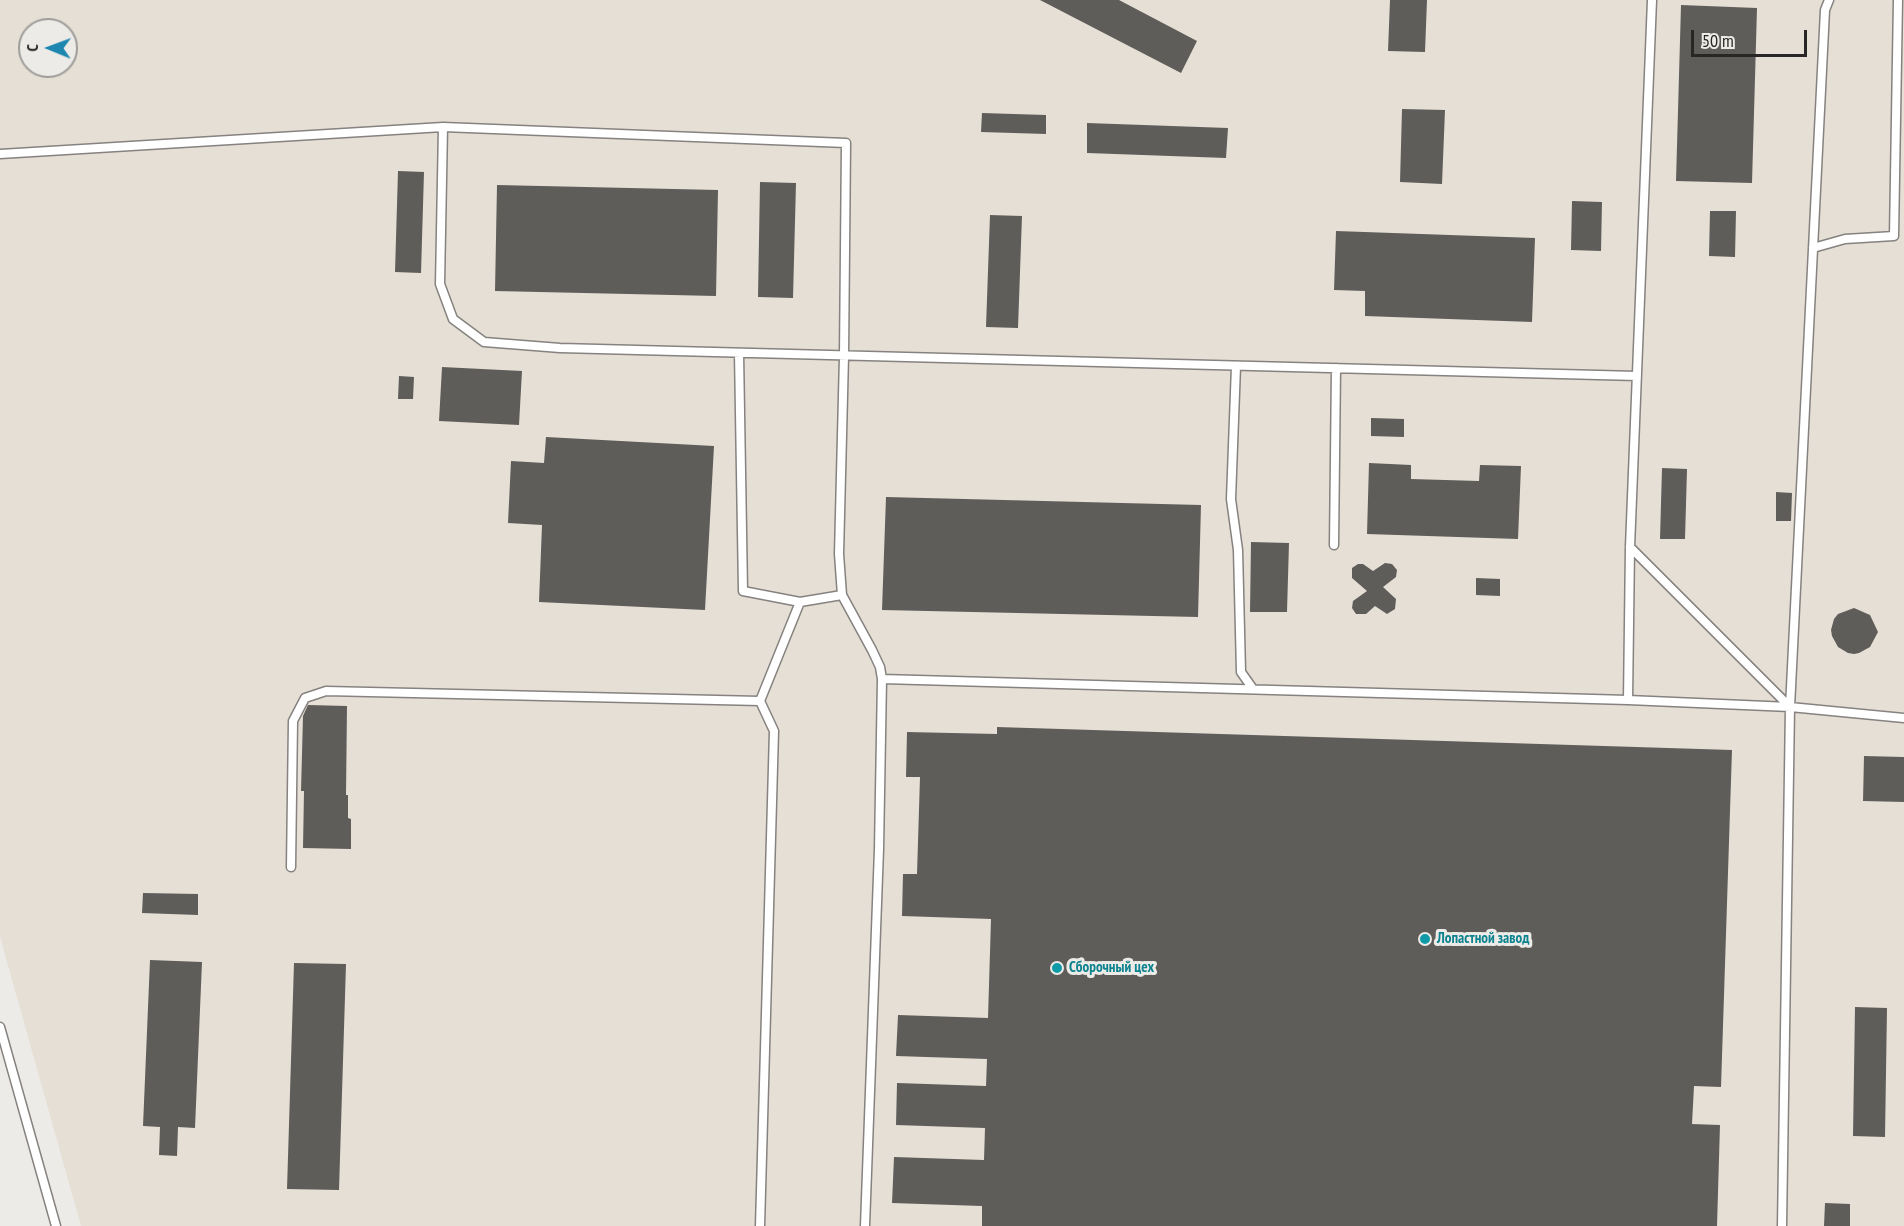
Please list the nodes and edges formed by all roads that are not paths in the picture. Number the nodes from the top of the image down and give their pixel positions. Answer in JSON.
{"nodes":[{"id":1,"x":1652,"y":0,"type":"edge"},
{"id":2,"x":1829,"y":0,"type":"edge"},
{"id":3,"x":1898,"y":0,"type":"edge"},
{"id":4,"x":443,"y":127,"type":"junction"},
{"id":5,"x":0,"y":154,"type":"edge"},
{"id":6,"x":1813,"y":248,"type":"junction"},
{"id":7,"x":739,"y":353,"type":"junction"},
{"id":8,"x":844,"y":356,"type":"junction"},
{"id":9,"x":1236,"y":366,"type":"junction"},
{"id":10,"x":1336,"y":368,"type":"junction"},
{"id":11,"x":1637,"y":376,"type":"junction"},
{"id":12,"x":1334,"y":545,"type":"dead end"},
{"id":13,"x":1630,"y":547,"type":"junction"},
{"id":14,"x":842,"y":595,"type":"junction"},
{"id":15,"x":800,"y":602,"type":"junction"},
{"id":16,"x":1241,"y":672,"type":"junction"},
{"id":17,"x":882,"y":680,"type":"junction"},
{"id":18,"x":1228,"y":689,"type":"junction"},
{"id":19,"x":1253,"y":689,"type":"junction"},
{"id":20,"x":1628,"y":700,"type":"junction"},
{"id":21,"x":760,"y":701,"type":"junction"},
{"id":22,"x":1790,"y":707,"type":"junction"},
{"id":23,"x":1904,"y":718,"type":"edge"},
{"id":24,"x":291,"y":867,"type":"dead end"},
{"id":25,"x":0,"y":1027,"type":"edge"},
{"id":26,"x":56,"y":1226,"type":"edge"},
{"id":27,"x":760,"y":1226,"type":"edge"},
{"id":28,"x":865,"y":1226,"type":"edge"},
{"id":29,"x":1782,"y":1226,"type":"edge"}],
"edges":[{"from":1,"to":11,"type":"lane"},
{"from":2,"to":6,"type":"lane"},
{"from":3,"to":6,"type":"lane"},
{"from":4,"to":5,"type":"lane"},
{"from":4,"to":7,"type":"lane"},
{"from":4,"to":8,"type":"lane"},
{"from":6,"to":22,"type":"lane"},
{"from":7,"to":8,"type":"lane"},
{"from":7,"to":15,"type":"lane"},
{"from":8,"to":9,"type":"lane"},
{"from":8,"to":14,"type":"lane"},
{"from":9,"to":10,"type":"lane"},
{"from":9,"to":16,"type":"lane"},
{"from":10,"to":11,"type":"lane"},
{"from":10,"to":12,"type":"lane"},
{"from":11,"to":13,"type":"lane"},
{"from":13,"to":20,"type":"lane"},
{"from":13,"to":22,"type":"lane"},
{"from":14,"to":15,"type":"lane"},
{"from":14,"to":17,"type":"lane"},
{"from":15,"to":21,"type":"lane"},
{"from":16,"to":18,"type":"lane"},
{"from":16,"to":19,"type":"lane"},
{"from":17,"to":18,"type":"lane"},
{"from":17,"to":28,"type":"lane"},
{"from":18,"to":19,"type":"lane"},
{"from":19,"to":20,"type":"lane"},
{"from":20,"to":22,"type":"lane"},
{"from":21,"to":24,"type":"lane"},
{"from":21,"to":27,"type":"lane"},
{"from":22,"to":23,"type":"lane"},
{"from":22,"to":29,"type":"lane"},
{"from":25,"to":26,"type":"lane"}]}
